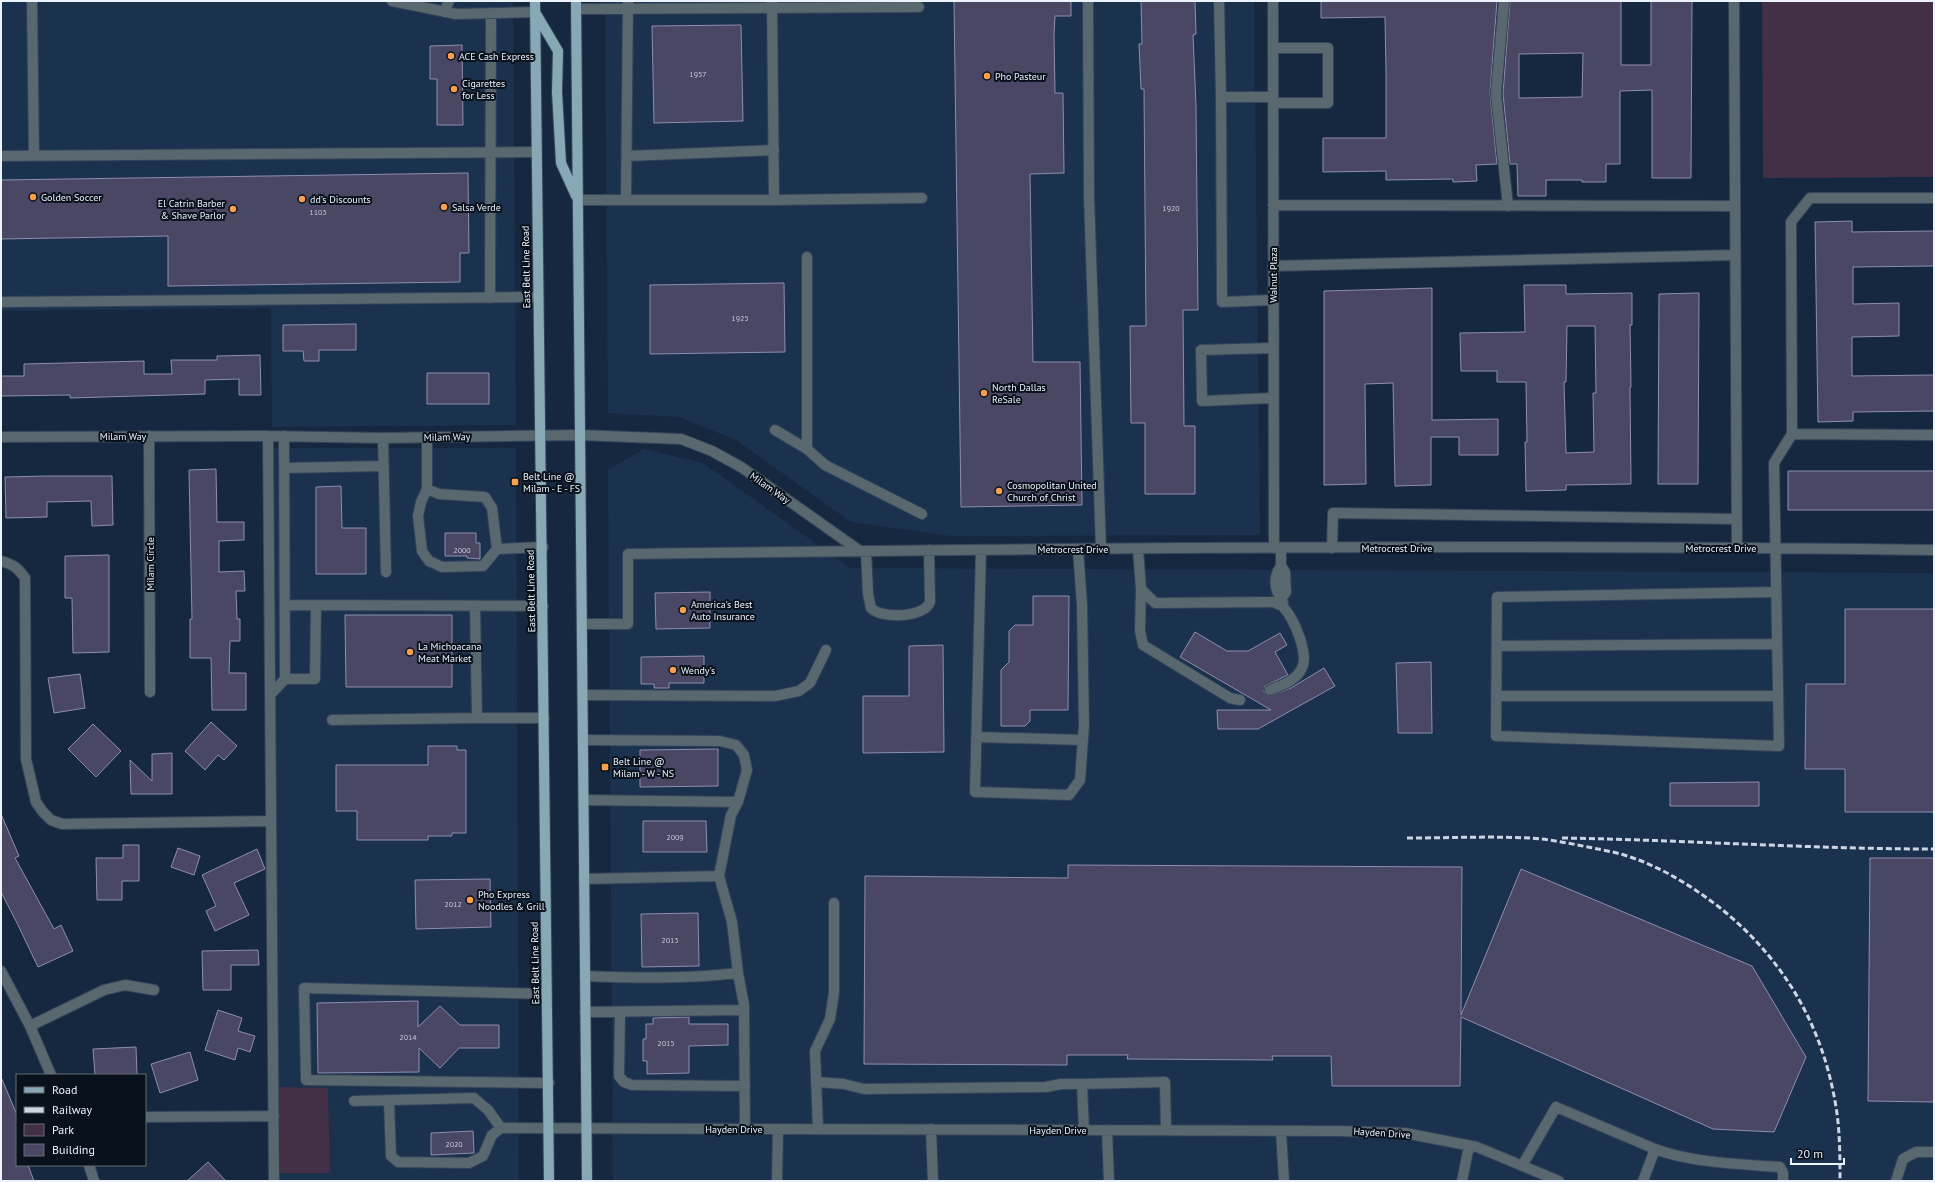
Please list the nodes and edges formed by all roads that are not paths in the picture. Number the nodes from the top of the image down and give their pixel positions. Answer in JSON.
{"nodes":[{"id":1,"x":32,"y":1,"type":"edge"},
{"id":2,"x":392,"y":1,"type":"edge"},
{"id":3,"x":450,"y":1,"type":"edge"},
{"id":4,"x":535,"y":1,"type":"edge"},
{"id":5,"x":1088,"y":1,"type":"edge"},
{"id":6,"x":1219,"y":1,"type":"edge"},
{"id":7,"x":1273,"y":1,"type":"edge"},
{"id":8,"x":1504,"y":1,"type":"edge"},
{"id":9,"x":1734,"y":1,"type":"edge"},
{"id":10,"x":574,"y":4,"type":"edge"},
{"id":11,"x":628,"y":5,"type":"edge"},
{"id":12,"x":772,"y":5,"type":"edge"},
{"id":13,"x":919,"y":7,"type":"dead end"},
{"id":14,"x":444,"y":12,"type":"junction"},
{"id":15,"x":535,"y":12,"type":"junction"},
{"id":16,"x":491,"y":13,"type":"junction"},
{"id":17,"x":1273,"y":48,"type":"junction"},
{"id":18,"x":1221,"y":97,"type":"junction"},
{"id":19,"x":1273,"y":100,"type":"junction"},
{"id":20,"x":774,"y":150,"type":"junction"},
{"id":21,"x":491,"y":152,"type":"junction"},
{"id":22,"x":536,"y":152,"type":"junction"},
{"id":23,"x":1,"y":156,"type":"edge"},
{"id":24,"x":34,"y":156,"type":"junction"},
{"id":25,"x":627,"y":156,"type":"junction"},
{"id":26,"x":922,"y":198,"type":"dead end"},
{"id":27,"x":1934,"y":198,"type":"edge"},
{"id":28,"x":578,"y":200,"type":"junction"},
{"id":29,"x":626,"y":200,"type":"junction"},
{"id":30,"x":774,"y":200,"type":"junction"},
{"id":31,"x":1273,"y":205,"type":"junction"},
{"id":32,"x":1508,"y":206,"type":"junction"},
{"id":33,"x":1735,"y":206,"type":"junction"},
{"id":34,"x":1735,"y":255,"type":"junction"},
{"id":35,"x":807,"y":257,"type":"dead end"},
{"id":36,"x":1274,"y":266,"type":"junction"},
{"id":37,"x":538,"y":297,"type":"junction"},
{"id":38,"x":490,"y":298,"type":"junction"},
{"id":39,"x":1274,"y":300,"type":"junction"},
{"id":40,"x":1,"y":302,"type":"edge"},
{"id":41,"x":1273,"y":348,"type":"junction"},
{"id":42,"x":1273,"y":398,"type":"junction"},
{"id":43,"x":776,"y":430,"type":"dead end"},
{"id":44,"x":1792,"y":434,"type":"junction"},
{"id":45,"x":541,"y":435,"type":"junction"},
{"id":46,"x":580,"y":435,"type":"junction"},
{"id":47,"x":1934,"y":435,"type":"edge"},
{"id":48,"x":149,"y":436,"type":"junction"},
{"id":49,"x":268,"y":436,"type":"junction"},
{"id":50,"x":284,"y":436,"type":"junction"},
{"id":51,"x":1,"y":437,"type":"edge"},
{"id":52,"x":426,"y":437,"type":"junction"},
{"id":53,"x":383,"y":438,"type":"junction"},
{"id":54,"x":807,"y":449,"type":"junction"},
{"id":55,"x":384,"y":466,"type":"junction"},
{"id":56,"x":284,"y":468,"type":"junction"},
{"id":57,"x":427,"y":490,"type":"junction"},
{"id":58,"x":922,"y":514,"type":"dead end"},
{"id":59,"x":1737,"y":519,"type":"junction"},
{"id":60,"x":543,"y":547,"type":"junction"},
{"id":61,"x":1277,"y":548,"type":"junction"},
{"id":62,"x":1332,"y":548,"type":"junction"},
{"id":63,"x":1738,"y":548,"type":"junction"},
{"id":64,"x":1774,"y":548,"type":"junction"},
{"id":65,"x":1078,"y":549,"type":"junction"},
{"id":66,"x":1101,"y":549,"type":"junction"},
{"id":67,"x":1138,"y":549,"type":"junction"},
{"id":68,"x":497,"y":550,"type":"junction"},
{"id":69,"x":929,"y":550,"type":"junction"},
{"id":70,"x":981,"y":550,"type":"junction"},
{"id":71,"x":1934,"y":550,"type":"edge"},
{"id":72,"x":863,"y":551,"type":"junction"},
{"id":73,"x":1,"y":561,"type":"edge"},
{"id":74,"x":386,"y":572,"type":"dead end"},
{"id":75,"x":1141,"y":589,"type":"junction"},
{"id":76,"x":1775,"y":592,"type":"junction"},
{"id":77,"x":1283,"y":602,"type":"junction"},
{"id":78,"x":285,"y":605,"type":"junction"},
{"id":79,"x":316,"y":605,"type":"junction"},
{"id":80,"x":476,"y":606,"type":"junction"},
{"id":81,"x":543,"y":606,"type":"junction"},
{"id":82,"x":582,"y":624,"type":"junction"},
{"id":83,"x":1776,"y":644,"type":"junction"},
{"id":84,"x":1497,"y":646,"type":"junction"},
{"id":85,"x":826,"y":650,"type":"dead end"},
{"id":86,"x":285,"y":679,"type":"junction"},
{"id":87,"x":1270,"y":690,"type":"dead end"},
{"id":88,"x":150,"y":692,"type":"dead end"},
{"id":89,"x":270,"y":696,"type":"junction"},
{"id":90,"x":583,"y":696,"type":"junction"},
{"id":91,"x":1497,"y":696,"type":"junction"},
{"id":92,"x":1778,"y":696,"type":"junction"},
{"id":93,"x":1240,"y":700,"type":"dead end"},
{"id":94,"x":477,"y":718,"type":"junction"},
{"id":95,"x":544,"y":718,"type":"junction"},
{"id":96,"x":332,"y":720,"type":"dead end"},
{"id":97,"x":977,"y":737,"type":"junction"},
{"id":98,"x":583,"y":740,"type":"junction"},
{"id":99,"x":1083,"y":740,"type":"junction"},
{"id":100,"x":584,"y":800,"type":"junction"},
{"id":101,"x":738,"y":802,"type":"junction"},
{"id":102,"x":271,"y":821,"type":"junction"},
{"id":103,"x":720,"y":876,"type":"junction"},
{"id":104,"x":584,"y":880,"type":"junction"},
{"id":105,"x":834,"y":903,"type":"dead end"},
{"id":106,"x":1,"y":971,"type":"edge"},
{"id":107,"x":738,"y":973,"type":"junction"},
{"id":108,"x":585,"y":976,"type":"junction"},
{"id":109,"x":154,"y":990,"type":"dead end"},
{"id":110,"x":548,"y":994,"type":"junction"},
{"id":111,"x":744,"y":1010,"type":"junction"},
{"id":112,"x":586,"y":1012,"type":"junction"},
{"id":113,"x":620,"y":1012,"type":"junction"},
{"id":114,"x":30,"y":1026,"type":"junction"},
{"id":115,"x":51,"y":1074,"type":"edge"},
{"id":116,"x":816,"y":1082,"type":"junction"},
{"id":117,"x":549,"y":1083,"type":"junction"},
{"id":118,"x":1082,"y":1084,"type":"junction"},
{"id":119,"x":745,"y":1086,"type":"junction"},
{"id":120,"x":354,"y":1101,"type":"dead end"},
{"id":121,"x":389,"y":1101,"type":"junction"},
{"id":122,"x":274,"y":1116,"type":"junction"},
{"id":123,"x":146,"y":1117,"type":"edge"},
{"id":124,"x":502,"y":1128,"type":"junction"},
{"id":125,"x":587,"y":1128,"type":"junction"},
{"id":126,"x":549,"y":1129,"type":"junction"},
{"id":127,"x":745,"y":1129,"type":"junction"},
{"id":128,"x":778,"y":1129,"type":"junction"},
{"id":129,"x":818,"y":1129,"type":"junction"},
{"id":130,"x":931,"y":1129,"type":"junction"},
{"id":131,"x":1084,"y":1130,"type":"junction"},
{"id":132,"x":1107,"y":1130,"type":"junction"},
{"id":133,"x":1166,"y":1130,"type":"junction"},
{"id":134,"x":1282,"y":1131,"type":"junction"},
{"id":135,"x":1468,"y":1146,"type":"junction"},
{"id":136,"x":1655,"y":1149,"type":"junction"},
{"id":137,"x":1934,"y":1152,"type":"edge"},
{"id":138,"x":89,"y":1166,"type":"edge"},
{"id":139,"x":1522,"y":1166,"type":"junction"},
{"id":140,"x":94,"y":1181,"type":"edge"},
{"id":141,"x":274,"y":1181,"type":"edge"},
{"id":142,"x":549,"y":1181,"type":"edge"},
{"id":143,"x":587,"y":1181,"type":"edge"},
{"id":144,"x":777,"y":1181,"type":"edge"},
{"id":145,"x":933,"y":1181,"type":"edge"},
{"id":146,"x":1109,"y":1181,"type":"edge"},
{"id":147,"x":1284,"y":1181,"type":"edge"},
{"id":148,"x":1462,"y":1181,"type":"edge"},
{"id":149,"x":1559,"y":1181,"type":"edge"},
{"id":150,"x":1643,"y":1181,"type":"edge"},
{"id":151,"x":1783,"y":1181,"type":"edge"},
{"id":152,"x":1896,"y":1181,"type":"edge"}],
"edges":[{"from":1,"to":24,"type":"street"},
{"from":2,"to":14,"type":"street"},
{"from":3,"to":14,"type":"street"},
{"from":4,"to":15,"type":"main road","name":"East Belt Line Road"},
{"from":5,"to":66,"type":"street"},
{"from":6,"to":18,"type":"street"},
{"from":7,"to":17,"type":"street","name":"Walnut Plaza"},
{"from":8,"to":32,"type":"street"},
{"from":9,"to":33,"type":"street"},
{"from":10,"to":11,"type":"street"},
{"from":10,"to":28,"type":"main road"},
{"from":11,"to":12,"type":"street"},
{"from":11,"to":25,"type":"street"},
{"from":12,"to":13,"type":"street"},
{"from":12,"to":20,"type":"street"},
{"from":14,"to":16,"type":"street"},
{"from":15,"to":16,"type":"street"},
{"from":15,"to":22,"type":"main road","name":"East Belt Line Road"},
{"from":15,"to":28,"type":"main road"},
{"from":16,"to":21,"type":"street"},
{"from":17,"to":19,"type":"street","name":"Walnut Plaza"},
{"from":17,"to":19,"type":"street"},
{"from":18,"to":19,"type":"street"},
{"from":18,"to":39,"type":"street"},
{"from":19,"to":31,"type":"street","name":"Walnut Plaza"},
{"from":20,"to":25,"type":"street"},
{"from":20,"to":30,"type":"street"},
{"from":21,"to":22,"type":"street"},
{"from":21,"to":24,"type":"street"},
{"from":21,"to":38,"type":"street"},
{"from":22,"to":37,"type":"main road","name":"East Belt Line Road"},
{"from":23,"to":24,"type":"street"},
{"from":25,"to":29,"type":"street"},
{"from":26,"to":30,"type":"street"},
{"from":27,"to":44,"type":"street"},
{"from":28,"to":29,"type":"street"},
{"from":28,"to":46,"type":"main road"},
{"from":29,"to":30,"type":"street"},
{"from":31,"to":32,"type":"street"},
{"from":31,"to":36,"type":"street","name":"Walnut Plaza"},
{"from":32,"to":33,"type":"street"},
{"from":33,"to":34,"type":"street"},
{"from":34,"to":36,"type":"street"},
{"from":34,"to":59,"type":"street"},
{"from":35,"to":54,"type":"street"},
{"from":36,"to":39,"type":"street","name":"Walnut Plaza"},
{"from":37,"to":38,"type":"street"},
{"from":37,"to":45,"type":"main road","name":"East Belt Line Road"},
{"from":38,"to":40,"type":"street"},
{"from":39,"to":41,"type":"street","name":"Walnut Plaza"},
{"from":41,"to":42,"type":"street","name":"Walnut Plaza"},
{"from":41,"to":42,"type":"street"},
{"from":42,"to":61,"type":"street","name":"Walnut Plaza"},
{"from":43,"to":54,"type":"street"},
{"from":44,"to":47,"type":"street"},
{"from":44,"to":64,"type":"street"},
{"from":45,"to":46,"type":"street","name":"Milam Way"},
{"from":45,"to":52,"type":"street","name":"Milam Way"},
{"from":45,"to":60,"type":"main road","name":"East Belt Line Road"},
{"from":46,"to":72,"type":"street","name":"Milam Way"},
{"from":46,"to":82,"type":"main road"},
{"from":48,"to":49,"type":"street","name":"Milam Way"},
{"from":48,"to":51,"type":"street","name":"Milam Way"},
{"from":48,"to":88,"type":"street","name":"Milam Circle"},
{"from":49,"to":50,"type":"street","name":"Milam Way"},
{"from":49,"to":89,"type":"street"},
{"from":50,"to":53,"type":"street","name":"Milam Way"},
{"from":50,"to":56,"type":"street"},
{"from":52,"to":53,"type":"street","name":"Milam Way"},
{"from":52,"to":57,"type":"street"},
{"from":53,"to":55,"type":"street"},
{"from":54,"to":58,"type":"street"},
{"from":55,"to":56,"type":"street"},
{"from":55,"to":74,"type":"street"},
{"from":56,"to":78,"type":"street"},
{"from":57,"to":68,"type":"street"},
{"from":57,"to":68,"type":"street"},
{"from":59,"to":62,"type":"street"},
{"from":59,"to":63,"type":"street"},
{"from":60,"to":68,"type":"street"},
{"from":60,"to":81,"type":"main road","name":"East Belt Line Road"},
{"from":61,"to":62,"type":"street","name":"Metrocrest Drive"},
{"from":61,"to":67,"type":"street","name":"Metrocrest Drive"},
{"from":61,"to":77,"type":"street","name":"Walnut Plaza"},
{"from":62,"to":63,"type":"street","name":"Metrocrest Drive"},
{"from":63,"to":64,"type":"street","name":"Metrocrest Drive"},
{"from":64,"to":71,"type":"street","name":"Metrocrest Drive"},
{"from":64,"to":76,"type":"street"},
{"from":65,"to":66,"type":"street","name":"Metrocrest Drive"},
{"from":65,"to":70,"type":"street","name":"Metrocrest Drive"},
{"from":65,"to":99,"type":"street"},
{"from":66,"to":67,"type":"street","name":"Metrocrest Drive"},
{"from":67,"to":75,"type":"street"},
{"from":69,"to":70,"type":"street","name":"Metrocrest Drive"},
{"from":69,"to":72,"type":"street","name":"Metrocrest Drive"},
{"from":69,"to":72,"type":"street"},
{"from":70,"to":97,"type":"street"},
{"from":72,"to":82,"type":"street","name":"Metrocrest Drive"},
{"from":73,"to":102,"type":"street"},
{"from":75,"to":77,"type":"street"},
{"from":75,"to":93,"type":"street"},
{"from":76,"to":83,"type":"street"},
{"from":76,"to":84,"type":"street"},
{"from":77,"to":87,"type":"street"},
{"from":78,"to":79,"type":"street"},
{"from":78,"to":86,"type":"street"},
{"from":79,"to":80,"type":"street"},
{"from":79,"to":86,"type":"street"},
{"from":80,"to":81,"type":"street"},
{"from":80,"to":94,"type":"street"},
{"from":81,"to":95,"type":"main road","name":"East Belt Line Road"},
{"from":82,"to":90,"type":"main road"},
{"from":83,"to":84,"type":"street"},
{"from":83,"to":92,"type":"street"},
{"from":84,"to":91,"type":"street"},
{"from":85,"to":90,"type":"street"},
{"from":86,"to":89,"type":"street"},
{"from":89,"to":102,"type":"street"},
{"from":90,"to":98,"type":"main road"},
{"from":91,"to":92,"type":"street"},
{"from":91,"to":92,"type":"street"},
{"from":94,"to":95,"type":"street"},
{"from":94,"to":96,"type":"street"},
{"from":95,"to":110,"type":"main road","name":"East Belt Line Road"},
{"from":97,"to":99,"type":"street"},
{"from":97,"to":99,"type":"street"},
{"from":98,"to":100,"type":"main road"},
{"from":98,"to":101,"type":"street"},
{"from":100,"to":101,"type":"street"},
{"from":100,"to":104,"type":"main road"},
{"from":101,"to":103,"type":"street"},
{"from":102,"to":122,"type":"street"},
{"from":103,"to":104,"type":"street"},
{"from":103,"to":107,"type":"street"},
{"from":104,"to":108,"type":"main road"},
{"from":105,"to":116,"type":"street"},
{"from":106,"to":114,"type":"street"},
{"from":107,"to":108,"type":"street"},
{"from":107,"to":111,"type":"street"},
{"from":108,"to":112,"type":"main road"},
{"from":109,"to":114,"type":"street"},
{"from":110,"to":117,"type":"main road","name":"East Belt Line Road"},
{"from":110,"to":117,"type":"street"},
{"from":111,"to":113,"type":"street"},
{"from":111,"to":119,"type":"street"},
{"from":112,"to":113,"type":"street"},
{"from":112,"to":125,"type":"main road"},
{"from":113,"to":119,"type":"street"},
{"from":114,"to":115,"type":"street"},
{"from":116,"to":118,"type":"street"},
{"from":116,"to":129,"type":"street"},
{"from":117,"to":126,"type":"main road","name":"East Belt Line Road"},
{"from":118,"to":131,"type":"street"},
{"from":118,"to":133,"type":"street"},
{"from":119,"to":127,"type":"street"},
{"from":120,"to":121,"type":"street"},
{"from":121,"to":124,"type":"street"},
{"from":121,"to":124,"type":"street"},
{"from":122,"to":123,"type":"street"},
{"from":122,"to":141,"type":"street"},
{"from":124,"to":126,"type":"street","name":"Hayden Drive"},
{"from":125,"to":126,"type":"street","name":"Hayden Drive"},
{"from":125,"to":127,"type":"street","name":"Hayden Drive"},
{"from":125,"to":143,"type":"main road"},
{"from":126,"to":142,"type":"main road","name":"East Belt Line Road"},
{"from":127,"to":128,"type":"street","name":"Hayden Drive"},
{"from":128,"to":129,"type":"street","name":"Hayden Drive"},
{"from":128,"to":144,"type":"street"},
{"from":129,"to":130,"type":"street","name":"Hayden Drive"},
{"from":130,"to":131,"type":"street","name":"Hayden Drive"},
{"from":130,"to":145,"type":"street"},
{"from":131,"to":132,"type":"street","name":"Hayden Drive"},
{"from":132,"to":133,"type":"street","name":"Hayden Drive"},
{"from":132,"to":146,"type":"street"},
{"from":133,"to":134,"type":"street","name":"Hayden Drive"},
{"from":134,"to":135,"type":"street","name":"Hayden Drive"},
{"from":134,"to":147,"type":"street"},
{"from":135,"to":139,"type":"street","name":"Hayden Drive"},
{"from":135,"to":148,"type":"street"},
{"from":136,"to":139,"type":"street"},
{"from":136,"to":150,"type":"street"},
{"from":136,"to":151,"type":"street"},
{"from":137,"to":152,"type":"street"},
{"from":138,"to":140,"type":"street"},
{"from":139,"to":149,"type":"street","name":"Hayden Drive"}]}
